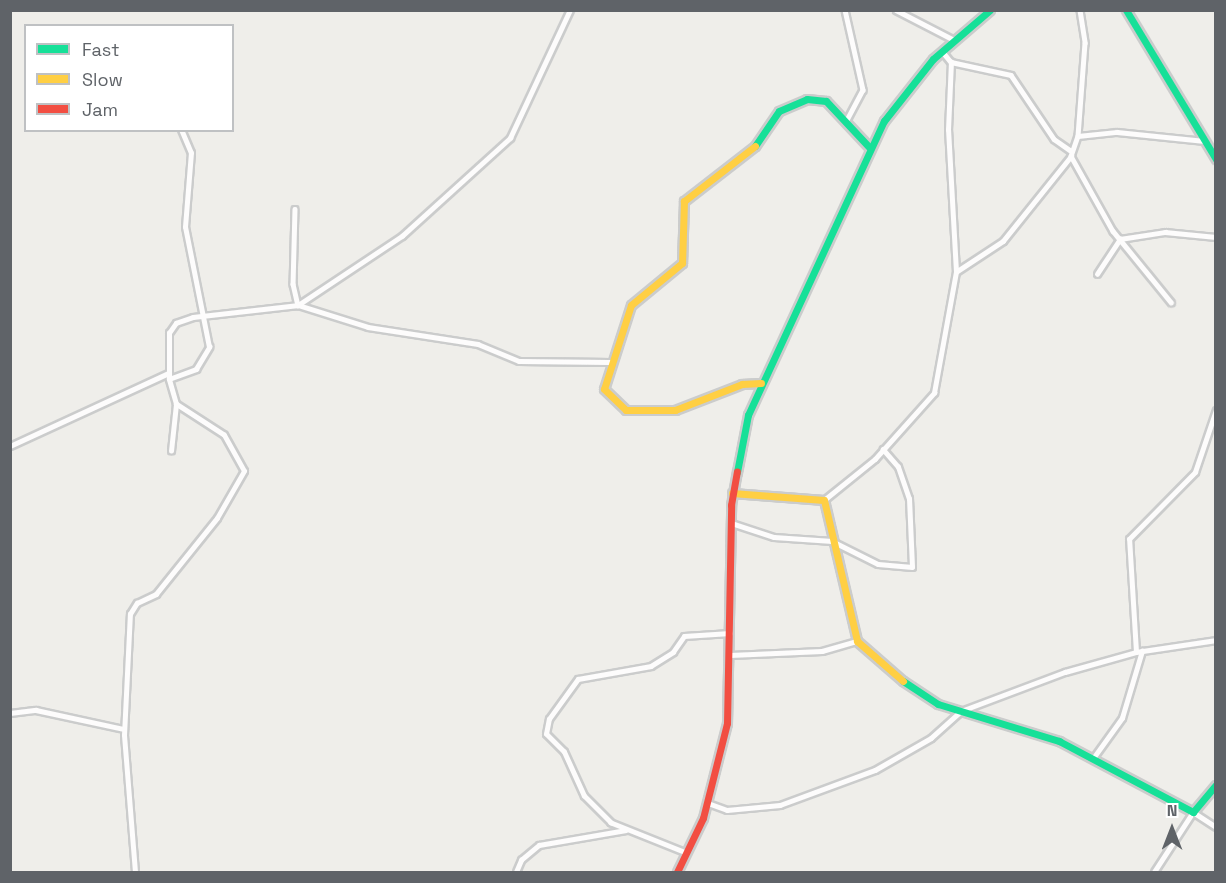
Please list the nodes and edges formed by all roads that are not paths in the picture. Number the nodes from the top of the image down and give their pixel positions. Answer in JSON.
{"nodes":[{"id":1,"x":570,"y":10,"type":"edge"},
{"id":2,"x":845,"y":10,"type":"edge"},
{"id":3,"x":896,"y":10,"type":"edge"},
{"id":4,"x":990,"y":10,"type":"edge"},
{"id":5,"x":1080,"y":10,"type":"edge"},
{"id":6,"x":1126,"y":10,"type":"edge"},
{"id":7,"x":955,"y":40,"type":"junction"},
{"id":8,"x":942,"y":51,"type":"junction"},
{"id":9,"x":951,"y":62,"type":"junction"},
{"id":10,"x":846,"y":122,"type":"junction"},
{"id":11,"x":182,"y":132,"type":"edge"},
{"id":12,"x":1078,"y":136,"type":"junction"},
{"id":13,"x":1205,"y":141,"type":"junction"},
{"id":14,"x":869,"y":147,"type":"junction"},
{"id":15,"x":1070,"y":153,"type":"junction"},
{"id":16,"x":1215,"y":159,"type":"edge"},
{"id":17,"x":295,"y":209,"type":"dead end"},
{"id":18,"x":1215,"y":237,"type":"edge"},
{"id":19,"x":1120,"y":239,"type":"junction"},
{"id":20,"x":956,"y":272,"type":"junction"},
{"id":21,"x":1097,"y":274,"type":"dead end"},
{"id":22,"x":1171,"y":302,"type":"dead end"},
{"id":23,"x":298,"y":305,"type":"junction"},
{"id":24,"x":207,"y":316,"type":"junction"},
{"id":25,"x":609,"y":362,"type":"junction"},
{"id":26,"x":169,"y":373,"type":"junction"},
{"id":27,"x":169,"y":379,"type":"junction"},
{"id":28,"x":761,"y":383,"type":"junction"},
{"id":29,"x":176,"y":404,"type":"junction"},
{"id":30,"x":1215,"y":410,"type":"edge"},
{"id":31,"x":10,"y":446,"type":"edge"},
{"id":32,"x":884,"y":450,"type":"junction"},
{"id":33,"x":171,"y":451,"type":"dead end"},
{"id":34,"x":732,"y":493,"type":"junction"},
{"id":35,"x":824,"y":500,"type":"junction"},
{"id":36,"x":730,"y":522,"type":"junction"},
{"id":37,"x":832,"y":541,"type":"junction"},
{"id":38,"x":730,"y":633,"type":"junction"},
{"id":39,"x":1215,"y":640,"type":"edge"},
{"id":40,"x":857,"y":641,"type":"junction"},
{"id":41,"x":1142,"y":651,"type":"junction"},
{"id":42,"x":1136,"y":652,"type":"junction"},
{"id":43,"x":730,"y":656,"type":"junction"},
{"id":44,"x":962,"y":711,"type":"junction"},
{"id":45,"x":10,"y":713,"type":"edge"},
{"id":46,"x":124,"y":729,"type":"junction"},
{"id":47,"x":1094,"y":757,"type":"junction"},
{"id":48,"x":1215,"y":785,"type":"edge"},
{"id":49,"x":708,"y":803,"type":"junction"},
{"id":50,"x":1193,"y":812,"type":"junction"},
{"id":51,"x":1215,"y":827,"type":"edge"},
{"id":52,"x":629,"y":829,"type":"junction"},
{"id":53,"x":686,"y":853,"type":"junction"},
{"id":54,"x":135,"y":873,"type":"edge"},
{"id":55,"x":516,"y":873,"type":"edge"},
{"id":56,"x":677,"y":873,"type":"edge"},
{"id":57,"x":1154,"y":873,"type":"edge"}],
"edges":[{"from":1,"to":23,"type":"street"},
{"from":2,"to":10,"type":"street"},
{"from":3,"to":7,"type":"street"},
{"from":4,"to":7,"type":"street"},
{"from":5,"to":12,"type":"street"},
{"from":6,"to":13,"type":"street"},
{"from":7,"to":8,"type":"street"},
{"from":8,"to":9,"type":"street"},
{"from":8,"to":14,"type":"street"},
{"from":9,"to":15,"type":"street"},
{"from":9,"to":20,"type":"street"},
{"from":10,"to":14,"type":"street"},
{"from":10,"to":25,"type":"street"},
{"from":11,"to":24,"type":"street"},
{"from":12,"to":13,"type":"street"},
{"from":12,"to":15,"type":"street"},
{"from":13,"to":16,"type":"street"},
{"from":14,"to":28,"type":"street"},
{"from":15,"to":19,"type":"street"},
{"from":15,"to":20,"type":"street"},
{"from":17,"to":23,"type":"street"},
{"from":18,"to":19,"type":"street"},
{"from":19,"to":21,"type":"street"},
{"from":19,"to":22,"type":"street"},
{"from":20,"to":32,"type":"street"},
{"from":23,"to":24,"type":"street"},
{"from":23,"to":25,"type":"street"},
{"from":24,"to":26,"type":"street"},
{"from":24,"to":27,"type":"street"},
{"from":25,"to":28,"type":"street"},
{"from":26,"to":27,"type":"street"},
{"from":26,"to":31,"type":"street"},
{"from":27,"to":29,"type":"street"},
{"from":28,"to":34,"type":"street"},
{"from":29,"to":33,"type":"street"},
{"from":29,"to":46,"type":"street"},
{"from":30,"to":42,"type":"street"},
{"from":32,"to":35,"type":"street"},
{"from":32,"to":37,"type":"street"},
{"from":34,"to":35,"type":"street"},
{"from":34,"to":36,"type":"street"},
{"from":35,"to":37,"type":"street"},
{"from":36,"to":37,"type":"street"},
{"from":36,"to":38,"type":"street"},
{"from":37,"to":40,"type":"street"},
{"from":38,"to":43,"type":"street"},
{"from":38,"to":52,"type":"street"},
{"from":39,"to":41,"type":"street"},
{"from":40,"to":43,"type":"street"},
{"from":40,"to":44,"type":"street"},
{"from":41,"to":42,"type":"street"},
{"from":41,"to":47,"type":"street"},
{"from":42,"to":44,"type":"street"},
{"from":43,"to":49,"type":"street"},
{"from":44,"to":47,"type":"street"},
{"from":44,"to":49,"type":"street"},
{"from":45,"to":46,"type":"street"},
{"from":46,"to":54,"type":"street"},
{"from":47,"to":50,"type":"street"},
{"from":48,"to":50,"type":"street"},
{"from":49,"to":53,"type":"street"},
{"from":50,"to":51,"type":"street"},
{"from":50,"to":57,"type":"street"},
{"from":52,"to":53,"type":"street"},
{"from":52,"to":55,"type":"street"},
{"from":53,"to":56,"type":"street"}]}
